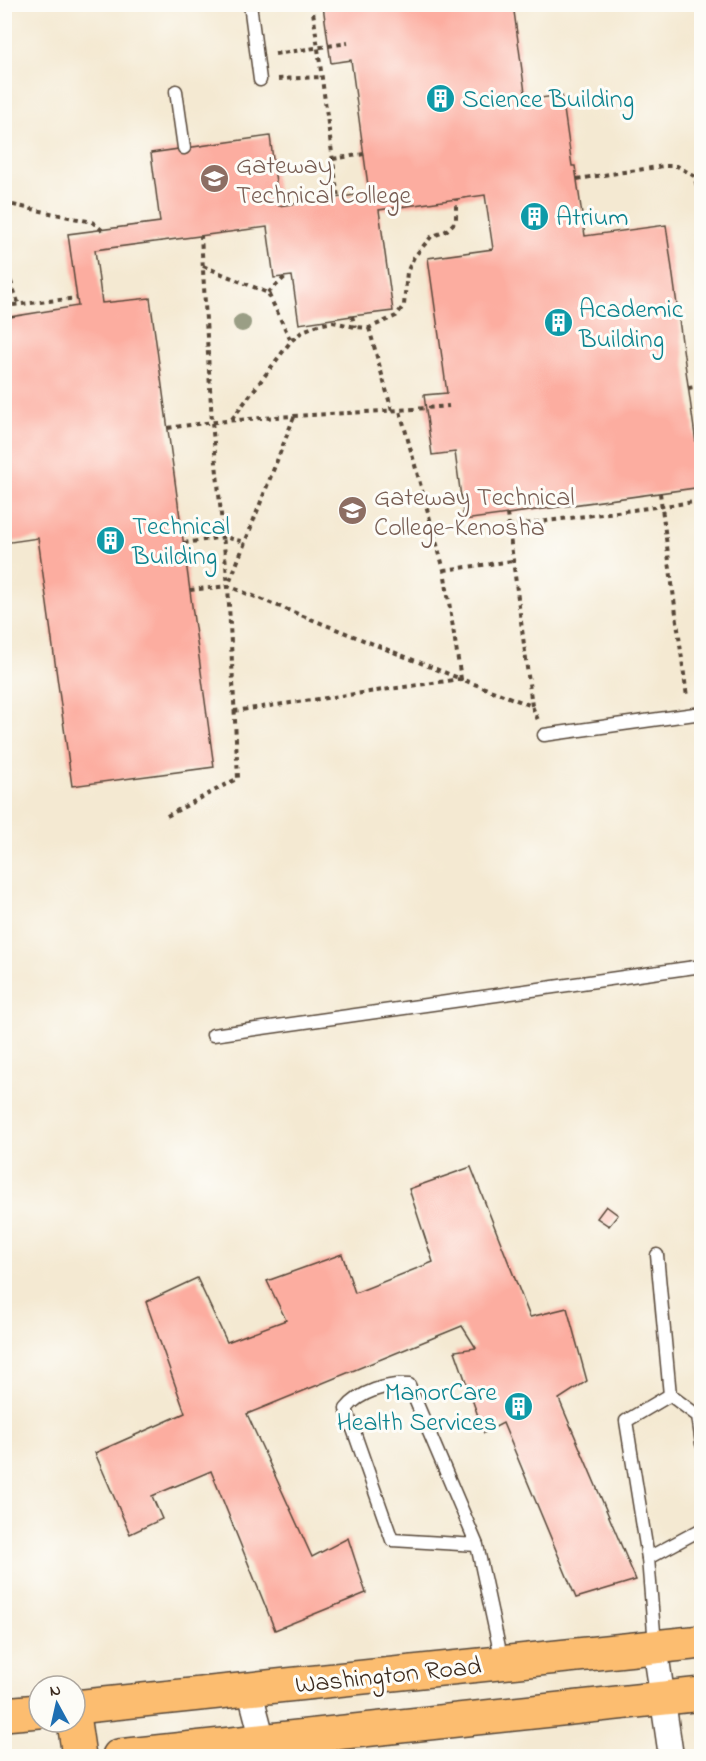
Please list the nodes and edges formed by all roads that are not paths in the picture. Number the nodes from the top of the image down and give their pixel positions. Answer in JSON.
{"nodes":[{"id":1,"x":250,"y":4,"type":"edge"},
{"id":2,"x":260,"y":80,"type":"road end"},
{"id":3,"x":176,"y":91,"type":"dead end"},
{"id":4,"x":184,"y":148,"type":"dead end"},
{"id":5,"x":696,"y":714,"type":"edge"},
{"id":6,"x":544,"y":735,"type":"road end"},
{"id":7,"x":702,"y":966,"type":"edge"},
{"id":8,"x":213,"y":1035,"type":"dead end"},
{"id":9,"x":657,"y":1255,"type":"dead end"},
{"id":10,"x":670,"y":1395,"type":"junction"},
{"id":11,"x":702,"y":1444,"type":"edge"},
{"id":12,"x":702,"y":1528,"type":"edge"},
{"id":13,"x":477,"y":1545,"type":"junction"},
{"id":14,"x":648,"y":1558,"type":"junction"},
{"id":15,"x":702,"y":1642,"type":"edge"},
{"id":16,"x":655,"y":1646,"type":"junction"},
{"id":17,"x":503,"y":1662,"type":"junction"},
{"id":18,"x":249,"y":1688,"type":"junction"},
{"id":19,"x":702,"y":1694,"type":"edge"},
{"id":20,"x":663,"y":1698,"type":"junction"},
{"id":21,"x":87,"y":1706,"type":"edge"},
{"id":22,"x":27,"y":1712,"type":"edge"},
{"id":23,"x":4,"y":1714,"type":"edge"},
{"id":24,"x":76,"y":1734,"type":"edge"},
{"id":25,"x":264,"y":1749,"type":"edge"},
{"id":26,"x":79,"y":1756,"type":"edge"},
{"id":27,"x":119,"y":1756,"type":"edge"},
{"id":28,"x":671,"y":1756,"type":"edge"}],
"edges":[{"from":1,"to":2,"type":"lane"},
{"from":3,"to":4,"type":"lane"},
{"from":5,"to":6,"type":"lane"},
{"from":7,"to":8,"type":"lane"},
{"from":9,"to":10,"type":"lane"},
{"from":10,"to":11,"type":"lane"},
{"from":10,"to":14,"type":"lane"},
{"from":12,"to":14,"type":"lane"},
{"from":13,"to":13,"type":"lane"},
{"from":13,"to":17,"type":"lane"},
{"from":14,"to":16,"type":"lane"},
{"from":15,"to":16,"type":"main road","name":"Washington Road"},
{"from":16,"to":17,"type":"main road","name":"Washington Road"},
{"from":16,"to":20,"type":"street"},
{"from":17,"to":18,"type":"main road","name":"Washington Road"},
{"from":18,"to":21,"type":"main road","name":"Washington Road"},
{"from":18,"to":25,"type":"street"},
{"from":19,"to":20,"type":"main road","name":"Washington Road"},
{"from":20,"to":25,"type":"main road","name":"Washington Road"},
{"from":20,"to":28,"type":"street"},
{"from":22,"to":23,"type":"main road"},
{"from":24,"to":26,"type":"main road"},
{"from":25,"to":27,"type":"main road","name":"Washington Road"}]}
